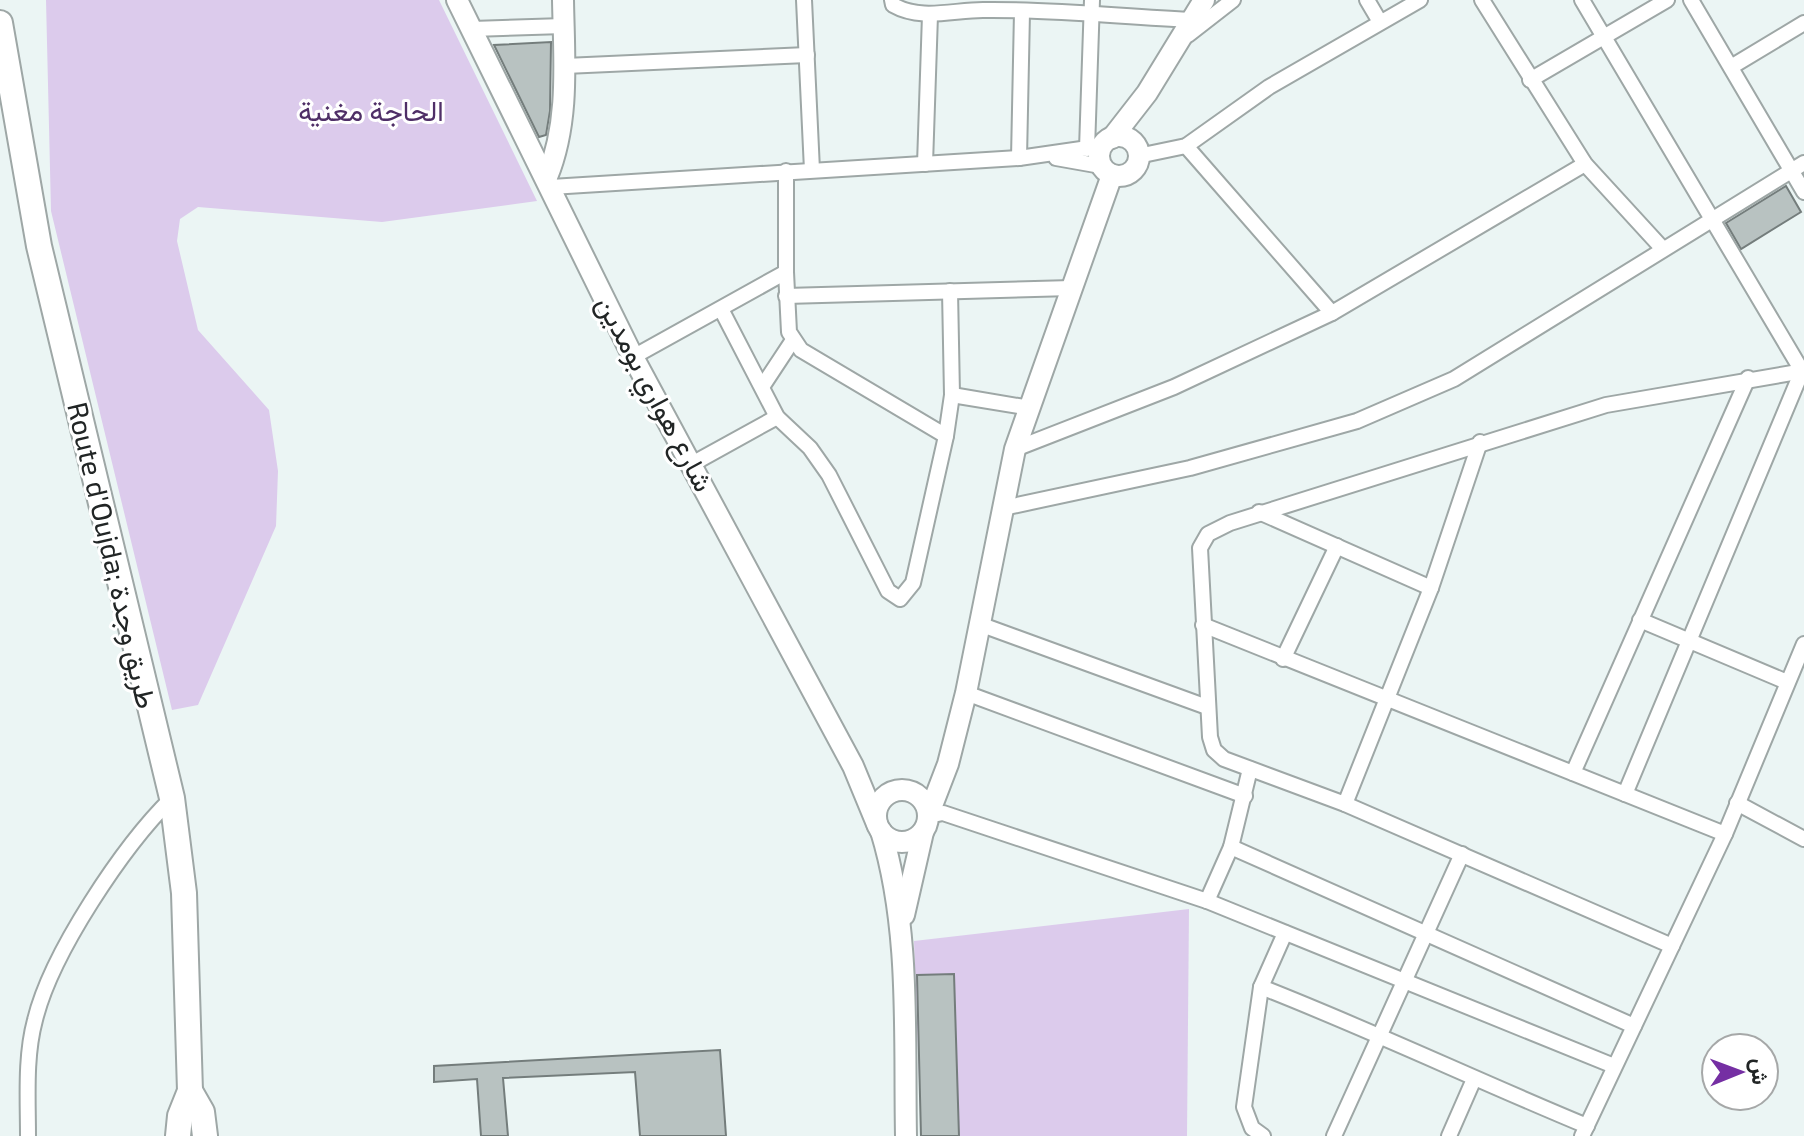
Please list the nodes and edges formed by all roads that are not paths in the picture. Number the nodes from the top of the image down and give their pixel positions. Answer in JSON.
{"nodes":[{"id":1,"x":457,"y":0,"type":"edge"},
{"id":2,"x":563,"y":0,"type":"edge"},
{"id":3,"x":804,"y":0,"type":"edge"},
{"id":4,"x":892,"y":0,"type":"edge"},
{"id":5,"x":1204,"y":0,"type":"edge"},
{"id":6,"x":1233,"y":0,"type":"edge"},
{"id":7,"x":1367,"y":0,"type":"edge"},
{"id":8,"x":1420,"y":0,"type":"edge"},
{"id":9,"x":1482,"y":0,"type":"edge"},
{"id":10,"x":1582,"y":0,"type":"edge"},
{"id":11,"x":1667,"y":0,"type":"edge"},
{"id":12,"x":1691,"y":0,"type":"edge"},
{"id":13,"x":982,"y":5,"type":"edge"},
{"id":14,"x":1092,"y":8,"type":"edge"},
{"id":15,"x":1022,"y":12,"type":"junction"},
{"id":16,"x":930,"y":15,"type":"junction"},
{"id":17,"x":1192,"y":20,"type":"junction"},
{"id":18,"x":1380,"y":22,"type":"junction"},
{"id":19,"x":0,"y":23,"type":"edge"},
{"id":20,"x":1804,"y":23,"type":"edge"},
{"id":21,"x":564,"y":26,"type":"junction"},
{"id":22,"x":472,"y":29,"type":"junction"},
{"id":23,"x":1606,"y":37,"type":"junction"},
{"id":24,"x":1181,"y":41,"type":"junction"},
{"id":25,"x":807,"y":55,"type":"junction"},
{"id":26,"x":565,"y":66,"type":"junction"},
{"id":27,"x":1731,"y":67,"type":"junction"},
{"id":28,"x":1530,"y":80,"type":"junction"},
{"id":29,"x":1147,"y":93,"type":"junction"},
{"id":30,"x":1186,"y":146,"type":"junction"},
{"id":31,"x":1136,"y":150,"type":"junction"},
{"id":32,"x":1103,"y":155,"type":"junction"},
{"id":33,"x":1044,"y":156,"type":"junction"},
{"id":34,"x":1019,"y":158,"type":"junction"},
{"id":35,"x":925,"y":164,"type":"junction"},
{"id":36,"x":1585,"y":164,"type":"junction"},
{"id":37,"x":1798,"y":167,"type":"edge"},
{"id":38,"x":812,"y":170,"type":"junction"},
{"id":39,"x":786,"y":171,"type":"junction"},
{"id":40,"x":549,"y":182,"type":"junction"},
{"id":41,"x":1804,"y":192,"type":"edge"},
{"id":42,"x":1714,"y":217,"type":"junction"},
{"id":43,"x":1662,"y":248,"type":"junction"},
{"id":44,"x":786,"y":272,"type":"junction"},
{"id":45,"x":1072,"y":288,"type":"junction"},
{"id":46,"x":950,"y":291,"type":"junction"},
{"id":47,"x":786,"y":296,"type":"junction"},
{"id":48,"x":721,"y":309,"type":"junction"},
{"id":49,"x":1332,"y":313,"type":"junction"},
{"id":50,"x":793,"y":340,"type":"junction"},
{"id":51,"x":633,"y":357,"type":"junction"},
{"id":52,"x":1803,"y":371,"type":"edge"},
{"id":53,"x":1748,"y":378,"type":"junction"},
{"id":54,"x":762,"y":387,"type":"junction"},
{"id":55,"x":952,"y":395,"type":"junction"},
{"id":56,"x":1030,"y":408,"type":"junction"},
{"id":57,"x":777,"y":417,"type":"junction"},
{"id":58,"x":946,"y":436,"type":"junction"},
{"id":59,"x":1480,"y":442,"type":"junction"},
{"id":60,"x":1015,"y":449,"type":"junction"},
{"id":61,"x":692,"y":464,"type":"junction"},
{"id":62,"x":1003,"y":508,"type":"junction"},
{"id":63,"x":1259,"y":512,"type":"junction"},
{"id":64,"x":1337,"y":546,"type":"junction"},
{"id":65,"x":1431,"y":588,"type":"junction"},
{"id":66,"x":1640,"y":620,"type":"junction"},
{"id":67,"x":982,"y":625,"type":"junction"},
{"id":68,"x":1203,"y":625,"type":"junction"},
{"id":69,"x":1690,"y":641,"type":"junction"},
{"id":70,"x":1804,"y":644,"type":"edge"},
{"id":71,"x":1283,"y":659,"type":"junction"},
{"id":72,"x":1787,"y":682,"type":"junction"},
{"id":73,"x":966,"y":693,"type":"junction"},
{"id":74,"x":1384,"y":699,"type":"junction"},
{"id":75,"x":1207,"y":707,"type":"junction"},
{"id":76,"x":948,"y":764,"type":"junction"},
{"id":77,"x":1250,"y":769,"type":"junction"},
{"id":78,"x":1573,"y":773,"type":"junction"},
{"id":79,"x":861,"y":783,"type":"junction"},
{"id":80,"x":896,"y":791,"type":"junction"},
{"id":81,"x":1625,"y":794,"type":"junction"},
{"id":82,"x":1245,"y":796,"type":"junction"},
{"id":83,"x":172,"y":798,"type":"junction"},
{"id":84,"x":1737,"y":803,"type":"junction"},
{"id":85,"x":1345,"y":804,"type":"junction"},
{"id":86,"x":925,"y":824,"type":"junction"},
{"id":87,"x":879,"y":828,"type":"junction"},
{"id":88,"x":1725,"y":834,"type":"junction"},
{"id":89,"x":1804,"y":839,"type":"edge"},
{"id":90,"x":1231,"y":847,"type":"junction"},
{"id":91,"x":1462,"y":854,"type":"junction"},
{"id":92,"x":1207,"y":901,"type":"junction"},
{"id":93,"x":901,"y":926,"type":"junction"},
{"id":94,"x":1426,"y":932,"type":"junction"},
{"id":95,"x":1285,"y":933,"type":"junction"},
{"id":96,"x":1672,"y":946,"type":"junction"},
{"id":97,"x":1404,"y":982,"type":"junction"},
{"id":98,"x":1261,"y":987,"type":"junction"},
{"id":99,"x":1634,"y":1026,"type":"junction"},
{"id":100,"x":1382,"y":1034,"type":"junction"},
{"id":101,"x":1614,"y":1066,"type":"junction"},
{"id":102,"x":1474,"y":1079,"type":"junction"},
{"id":103,"x":190,"y":1091,"type":"junction"},
{"id":104,"x":1585,"y":1131,"type":"edge"},
{"id":105,"x":28,"y":1136,"type":"edge"},
{"id":106,"x":178,"y":1136,"type":"edge"},
{"id":107,"x":205,"y":1136,"type":"edge"},
{"id":108,"x":906,"y":1136,"type":"edge"},
{"id":109,"x":1263,"y":1136,"type":"edge"},
{"id":110,"x":1334,"y":1136,"type":"edge"},
{"id":111,"x":1449,"y":1136,"type":"edge"}],
"edges":[{"from":1,"to":22,"type":"street","name":"شارع هواري بومدين"},
{"from":2,"to":21,"type":"street"},
{"from":3,"to":25,"type":"street"},
{"from":4,"to":16,"type":"street"},
{"from":5,"to":17,"type":"street"},
{"from":6,"to":24,"type":"street"},
{"from":7,"to":18,"type":"street"},
{"from":8,"to":18,"type":"street"},
{"from":9,"to":28,"type":"street"},
{"from":10,"to":23,"type":"street"},
{"from":11,"to":23,"type":"street"},
{"from":12,"to":27,"type":"street"},
{"from":13,"to":15,"type":"street"},
{"from":13,"to":16,"type":"street"},
{"from":14,"to":15,"type":"street"},
{"from":14,"to":17,"type":"street"},
{"from":14,"to":32,"type":"street"},
{"from":15,"to":34,"type":"street"},
{"from":16,"to":35,"type":"street"},
{"from":17,"to":24,"type":"street"},
{"from":18,"to":30,"type":"street"},
{"from":19,"to":83,"type":"main road","name":"Route d'Oujda; طريق وجدة"},
{"from":20,"to":27,"type":"street"},
{"from":21,"to":22,"type":"street"},
{"from":21,"to":26,"type":"street"},
{"from":22,"to":40,"type":"street","name":"شارع هواري بومدين"},
{"from":23,"to":28,"type":"street"},
{"from":23,"to":42,"type":"street"},
{"from":24,"to":29,"type":"street"},
{"from":25,"to":26,"type":"street"},
{"from":25,"to":38,"type":"street"},
{"from":26,"to":40,"type":"street"},
{"from":27,"to":37,"type":"street"},
{"from":28,"to":36,"type":"street"},
{"from":29,"to":31,"type":"street"},
{"from":29,"to":32,"type":"street"},
{"from":30,"to":31,"type":"street"},
{"from":30,"to":49,"type":"street"},
{"from":31,"to":32,"type":"street"},
{"from":31,"to":32,"type":"street"},
{"from":32,"to":33,"type":"street"},
{"from":32,"to":33,"type":"street"},
{"from":32,"to":45,"type":"street"},
{"from":33,"to":34,"type":"street"},
{"from":34,"to":35,"type":"street"},
{"from":35,"to":38,"type":"street"},
{"from":36,"to":43,"type":"street"},
{"from":36,"to":49,"type":"street"},
{"from":37,"to":41,"type":"street"},
{"from":37,"to":42,"type":"street"},
{"from":38,"to":39,"type":"street"},
{"from":39,"to":40,"type":"street"},
{"from":39,"to":44,"type":"street"},
{"from":40,"to":51,"type":"street","name":"شارع هواري بومدين"},
{"from":42,"to":43,"type":"street"},
{"from":42,"to":52,"type":"street"},
{"from":43,"to":62,"type":"street"},
{"from":44,"to":47,"type":"street"},
{"from":44,"to":48,"type":"street"},
{"from":45,"to":46,"type":"street"},
{"from":45,"to":56,"type":"street"},
{"from":46,"to":47,"type":"street"},
{"from":46,"to":55,"type":"street"},
{"from":47,"to":50,"type":"street"},
{"from":48,"to":51,"type":"street"},
{"from":48,"to":54,"type":"street"},
{"from":49,"to":60,"type":"street"},
{"from":50,"to":54,"type":"street"},
{"from":50,"to":58,"type":"street"},
{"from":51,"to":61,"type":"street","name":"شارع هواري بومدين"},
{"from":52,"to":53,"type":"street"},
{"from":52,"to":69,"type":"street"},
{"from":53,"to":59,"type":"street"},
{"from":53,"to":66,"type":"street"},
{"from":54,"to":57,"type":"street"},
{"from":55,"to":56,"type":"street"},
{"from":55,"to":58,"type":"street"},
{"from":56,"to":60,"type":"street"},
{"from":57,"to":58,"type":"street"},
{"from":57,"to":61,"type":"street"},
{"from":59,"to":63,"type":"street"},
{"from":59,"to":65,"type":"street"},
{"from":60,"to":62,"type":"street"},
{"from":61,"to":79,"type":"street","name":"شارع هواري بومدين"},
{"from":62,"to":67,"type":"street"},
{"from":63,"to":64,"type":"street"},
{"from":63,"to":68,"type":"street"},
{"from":64,"to":65,"type":"street"},
{"from":64,"to":71,"type":"street"},
{"from":65,"to":74,"type":"street"},
{"from":66,"to":69,"type":"street"},
{"from":66,"to":78,"type":"street"},
{"from":67,"to":73,"type":"street"},
{"from":67,"to":75,"type":"street"},
{"from":68,"to":71,"type":"street"},
{"from":68,"to":75,"type":"street"},
{"from":69,"to":72,"type":"street"},
{"from":69,"to":81,"type":"street"},
{"from":70,"to":72,"type":"street"},
{"from":71,"to":74,"type":"street"},
{"from":72,"to":84,"type":"street"},
{"from":73,"to":76,"type":"street"},
{"from":73,"to":82,"type":"street"},
{"from":74,"to":78,"type":"street"},
{"from":74,"to":85,"type":"street"},
{"from":75,"to":77,"type":"street"},
{"from":76,"to":80,"type":"street"},
{"from":76,"to":86,"type":"street"},
{"from":77,"to":82,"type":"street"},
{"from":77,"to":85,"type":"street"},
{"from":78,"to":81,"type":"street"},
{"from":79,"to":80,"type":"street"},
{"from":79,"to":87,"type":"street","name":"شارع هواري بومدين"},
{"from":80,"to":86,"type":"street"},
{"from":80,"to":87,"type":"street"},
{"from":81,"to":88,"type":"street"},
{"from":82,"to":90,"type":"street"},
{"from":83,"to":103,"type":"main road","name":"Route d'Oujda; طريق وجدة"},
{"from":83,"to":105,"type":"street"},
{"from":84,"to":88,"type":"street"},
{"from":84,"to":89,"type":"street"},
{"from":85,"to":91,"type":"street"},
{"from":86,"to":87,"type":"street"},
{"from":86,"to":92,"type":"street"},
{"from":86,"to":93,"type":"street"},
{"from":87,"to":93,"type":"street","name":"شارع هواري بومدين"},
{"from":88,"to":96,"type":"street"},
{"from":90,"to":92,"type":"street"},
{"from":90,"to":94,"type":"street"},
{"from":91,"to":94,"type":"street"},
{"from":91,"to":96,"type":"street"},
{"from":92,"to":95,"type":"street"},
{"from":93,"to":108,"type":"street"},
{"from":94,"to":97,"type":"street"},
{"from":94,"to":99,"type":"street"},
{"from":95,"to":97,"type":"street"},
{"from":95,"to":98,"type":"street"},
{"from":96,"to":99,"type":"street"},
{"from":97,"to":100,"type":"street"},
{"from":97,"to":101,"type":"street"},
{"from":98,"to":100,"type":"street"},
{"from":98,"to":109,"type":"street"},
{"from":99,"to":101,"type":"street"},
{"from":100,"to":102,"type":"street"},
{"from":100,"to":110,"type":"street"},
{"from":101,"to":104,"type":"street"},
{"from":102,"to":104,"type":"street"},
{"from":102,"to":111,"type":"street"},
{"from":103,"to":106,"type":"main road","name":"Route d'Oujda; طريق وجدة"},
{"from":103,"to":107,"type":"main road","name":"Route d'Oujda; طريق وجدة"}]}
